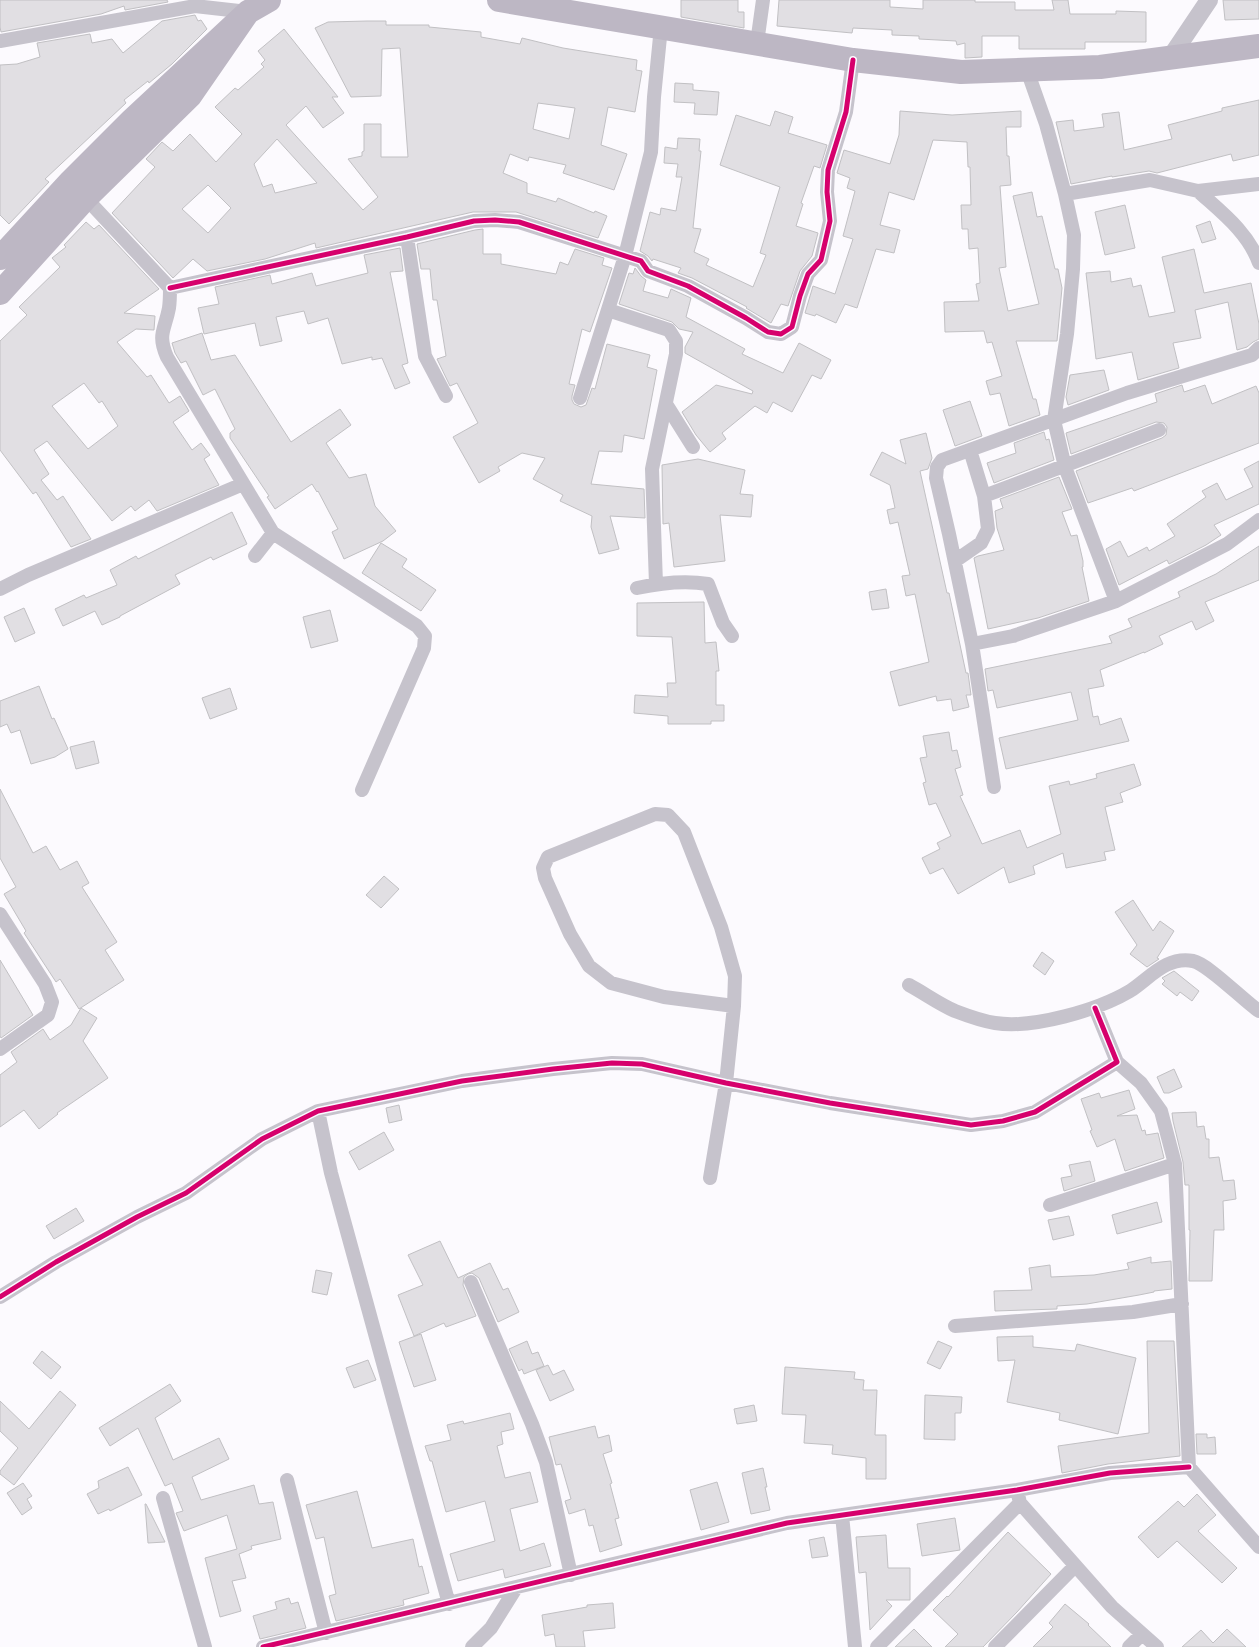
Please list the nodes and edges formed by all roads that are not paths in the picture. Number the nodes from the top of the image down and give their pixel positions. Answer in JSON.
{"nodes":[{"id":1,"x":499,"y":0,"type":"edge"},
{"id":2,"x":763,"y":0,"type":"edge"},
{"id":3,"x":1208,"y":0,"type":"edge"},
{"id":4,"x":254,"y":6,"type":"edge"},
{"id":5,"x":661,"y":27,"type":"junction"},
{"id":6,"x":0,"y":41,"type":"edge"},
{"id":7,"x":757,"y":43,"type":"junction"},
{"id":8,"x":1259,"y":46,"type":"edge"},
{"id":9,"x":1170,"y":58,"type":"junction"},
{"id":10,"x":853,"y":60,"type":"junction"},
{"id":11,"x":1027,"y":70,"type":"junction"},
{"id":12,"x":1259,"y":184,"type":"edge"},
{"id":13,"x":79,"y":190,"type":"junction"},
{"id":14,"x":1198,"y":191,"type":"junction"},
{"id":15,"x":1065,"y":194,"type":"junction"},
{"id":16,"x":407,"y":237,"type":"junction"},
{"id":17,"x":625,"y":256,"type":"junction"},
{"id":18,"x":0,"y":258,"type":"edge"},
{"id":19,"x":1259,"y":263,"type":"edge"},
{"id":20,"x":170,"y":288,"type":"junction"},
{"id":21,"x":0,"y":293,"type":"edge"},
{"id":22,"x":608,"y":310,"type":"junction"},
{"id":23,"x":1259,"y":348,"type":"edge"},
{"id":24,"x":446,"y":396,"type":"dead end"},
{"id":25,"x":580,"y":398,"type":"dead end"},
{"id":26,"x":666,"y":404,"type":"junction"},
{"id":27,"x":1054,"y":420,"type":"junction"},
{"id":28,"x":1159,"y":430,"type":"dead end"},
{"id":29,"x":693,"y":447,"type":"dead end"},
{"id":30,"x":970,"y":450,"type":"junction"},
{"id":31,"x":1065,"y":467,"type":"junction"},
{"id":32,"x":243,"y":484,"type":"junction"},
{"id":33,"x":984,"y":496,"type":"junction"},
{"id":34,"x":1259,"y":520,"type":"edge"},
{"id":35,"x":273,"y":533,"type":"junction"},
{"id":36,"x":254,"y":556,"type":"dead end"},
{"id":37,"x":955,"y":561,"type":"junction"},
{"id":38,"x":656,"y":584,"type":"junction"},
{"id":39,"x":637,"y":588,"type":"dead end"},
{"id":40,"x":0,"y":589,"type":"edge"},
{"id":41,"x":1116,"y":601,"type":"junction"},
{"id":42,"x":732,"y":636,"type":"dead end"},
{"id":43,"x":972,"y":644,"type":"junction"},
{"id":44,"x":994,"y":787,"type":"dead end"},
{"id":45,"x":362,"y":790,"type":"dead end"},
{"id":46,"x":0,"y":914,"type":"edge"},
{"id":47,"x":909,"y":985,"type":"dead end"},
{"id":48,"x":734,"y":1006,"type":"junction"},
{"id":49,"x":1095,"y":1008,"type":"junction"},
{"id":50,"x":1259,"y":1012,"type":"edge"},
{"id":51,"x":0,"y":1049,"type":"edge"},
{"id":52,"x":1118,"y":1062,"type":"junction"},
{"id":53,"x":726,"y":1083,"type":"junction"},
{"id":54,"x":318,"y":1111,"type":"junction"},
{"id":55,"x":1174,"y":1164,"type":"junction"},
{"id":56,"x":710,"y":1178,"type":"dead end"},
{"id":57,"x":1050,"y":1205,"type":"dead end"},
{"id":58,"x":471,"y":1282,"type":"dead end"},
{"id":59,"x":0,"y":1297,"type":"edge"},
{"id":60,"x":1182,"y":1304,"type":"junction"},
{"id":61,"x":955,"y":1326,"type":"dead end"},
{"id":62,"x":1189,"y":1467,"type":"junction"},
{"id":63,"x":287,"y":1480,"type":"dead end"},
{"id":64,"x":1018,"y":1496,"type":"junction"},
{"id":65,"x":164,"y":1498,"type":"dead end"},
{"id":66,"x":842,"y":1515,"type":"junction"},
{"id":67,"x":1259,"y":1546,"type":"edge"},
{"id":68,"x":1075,"y":1566,"type":"junction"},
{"id":69,"x":571,"y":1575,"type":"junction"},
{"id":70,"x":516,"y":1588,"type":"junction"},
{"id":71,"x":449,"y":1604,"type":"junction"},
{"id":72,"x":326,"y":1632,"type":"junction"},
{"id":73,"x":1142,"y":1634,"type":"junction"},
{"id":74,"x":205,"y":1647,"type":"edge"},
{"id":75,"x":263,"y":1647,"type":"edge"},
{"id":76,"x":472,"y":1647,"type":"edge"},
{"id":77,"x":855,"y":1647,"type":"edge"},
{"id":78,"x":877,"y":1647,"type":"edge"},
{"id":79,"x":995,"y":1647,"type":"edge"},
{"id":80,"x":1129,"y":1647,"type":"edge"},
{"id":81,"x":1157,"y":1647,"type":"edge"}],
"edges":[{"from":1,"to":5,"type":"highway"},
{"from":2,"to":7,"type":"street"},
{"from":3,"to":9,"type":"street"},
{"from":4,"to":6,"type":"street"},
{"from":4,"to":13,"type":"highway"},
{"from":5,"to":7,"type":"highway"},
{"from":5,"to":17,"type":"street"},
{"from":7,"to":10,"type":"highway"},
{"from":8,"to":9,"type":"highway"},
{"from":9,"to":11,"type":"highway"},
{"from":10,"to":11,"type":"highway"},
{"from":10,"to":17,"type":"street"},
{"from":11,"to":15,"type":"street"},
{"from":12,"to":14,"type":"street"},
{"from":13,"to":18,"type":"highway"},
{"from":13,"to":20,"type":"street"},
{"from":13,"to":21,"type":"highway"},
{"from":14,"to":15,"type":"street"},
{"from":14,"to":19,"type":"street"},
{"from":15,"to":27,"type":"street"},
{"from":16,"to":17,"type":"street"},
{"from":16,"to":20,"type":"street"},
{"from":16,"to":24,"type":"street"},
{"from":17,"to":22,"type":"street"},
{"from":20,"to":32,"type":"street"},
{"from":22,"to":25,"type":"street"},
{"from":22,"to":26,"type":"street"},
{"from":23,"to":27,"type":"street"},
{"from":26,"to":29,"type":"street"},
{"from":26,"to":38,"type":"street"},
{"from":27,"to":30,"type":"street"},
{"from":27,"to":31,"type":"street"},
{"from":28,"to":31,"type":"street"},
{"from":30,"to":33,"type":"street"},
{"from":30,"to":37,"type":"street"},
{"from":31,"to":33,"type":"street"},
{"from":31,"to":41,"type":"street"},
{"from":32,"to":35,"type":"street"},
{"from":32,"to":40,"type":"street"},
{"from":33,"to":37,"type":"street"},
{"from":34,"to":41,"type":"street"},
{"from":35,"to":36,"type":"street"},
{"from":35,"to":45,"type":"street"},
{"from":37,"to":43,"type":"street"},
{"from":38,"to":39,"type":"street"},
{"from":38,"to":42,"type":"street"},
{"from":41,"to":43,"type":"street"},
{"from":43,"to":44,"type":"street"},
{"from":46,"to":51,"type":"street"},
{"from":47,"to":49,"type":"street"},
{"from":48,"to":48,"type":"street"},
{"from":48,"to":53,"type":"street"},
{"from":49,"to":50,"type":"street"},
{"from":49,"to":52,"type":"street"},
{"from":52,"to":53,"type":"street"},
{"from":52,"to":55,"type":"street"},
{"from":53,"to":54,"type":"street"},
{"from":53,"to":56,"type":"street"},
{"from":54,"to":59,"type":"street"},
{"from":54,"to":71,"type":"street"},
{"from":55,"to":57,"type":"street"},
{"from":55,"to":60,"type":"street"},
{"from":58,"to":69,"type":"street"},
{"from":60,"to":61,"type":"street"},
{"from":60,"to":62,"type":"street"},
{"from":62,"to":64,"type":"street"},
{"from":62,"to":67,"type":"street"},
{"from":63,"to":72,"type":"street"},
{"from":64,"to":66,"type":"street"},
{"from":64,"to":68,"type":"street"},
{"from":64,"to":78,"type":"street"},
{"from":65,"to":74,"type":"street"},
{"from":66,"to":69,"type":"street"},
{"from":66,"to":77,"type":"street"},
{"from":68,"to":73,"type":"street"},
{"from":68,"to":79,"type":"street"},
{"from":69,"to":70,"type":"street"},
{"from":70,"to":71,"type":"street"},
{"from":70,"to":76,"type":"street"},
{"from":71,"to":72,"type":"street"},
{"from":72,"to":75,"type":"street"},
{"from":73,"to":80,"type":"street"},
{"from":73,"to":81,"type":"street"}]}
